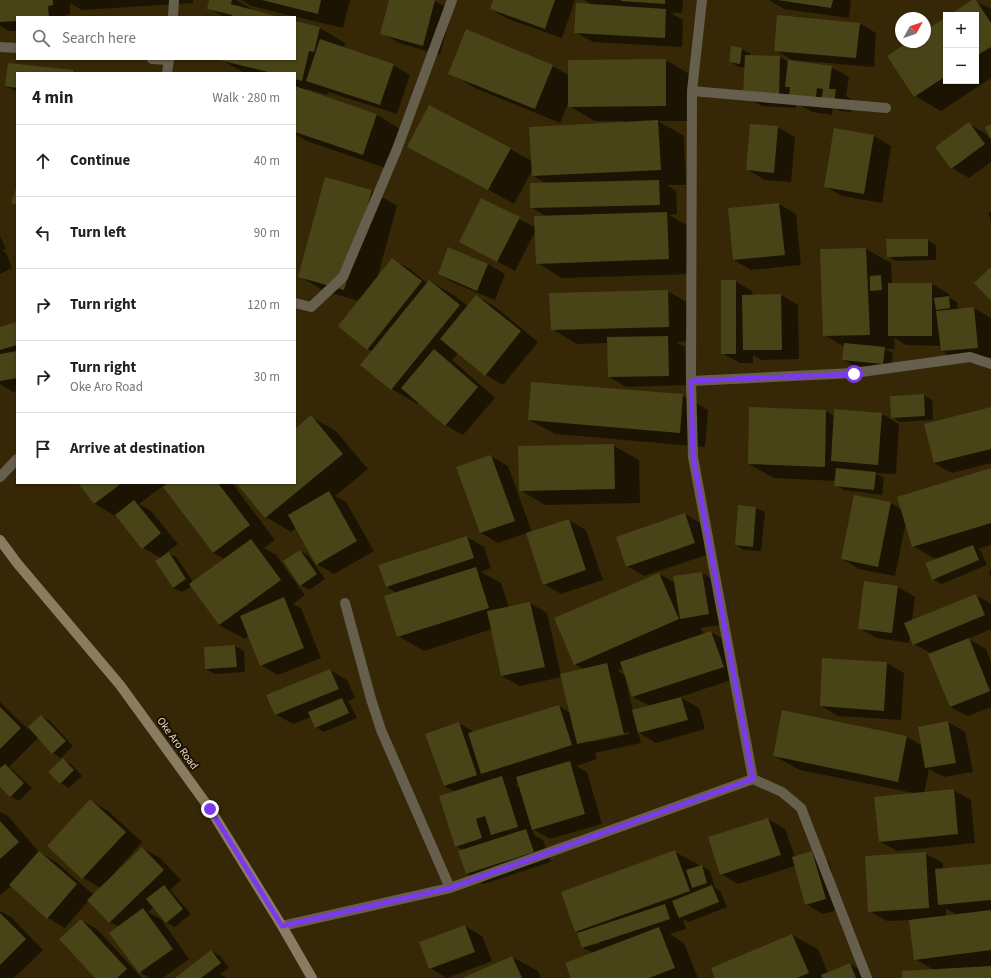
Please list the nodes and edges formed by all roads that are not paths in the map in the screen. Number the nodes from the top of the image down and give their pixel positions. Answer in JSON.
{"nodes":[{"id":1,"x":174,"y":0,"type":"edge"},
{"id":2,"x":452,"y":0,"type":"edge"},
{"id":3,"x":702,"y":0,"type":"edge"},
{"id":4,"x":173,"y":16,"type":"edge"},
{"id":5,"x":0,"y":47,"type":"edge"},
{"id":6,"x":16,"y":48,"type":"edge"},
{"id":7,"x":169,"y":60,"type":"edge"},
{"id":8,"x":168,"y":72,"type":"edge"},
{"id":9,"x":692,"y":91,"type":"junction"},
{"id":10,"x":886,"y":108,"type":"dead end"},
{"id":11,"x":296,"y":303,"type":"edge"},
{"id":12,"x":991,"y":364,"type":"edge"},
{"id":13,"x":691,"y":381,"type":"junction"},
{"id":14,"x":16,"y":460,"type":"edge"},
{"id":15,"x":0,"y":477,"type":"edge"},
{"id":16,"x":0,"y":540,"type":"edge"},
{"id":17,"x":345,"y":603,"type":"dead end"},
{"id":18,"x":753,"y":779,"type":"junction"},
{"id":19,"x":450,"y":888,"type":"junction"},
{"id":20,"x":282,"y":926,"type":"junction"},
{"id":21,"x":312,"y":978,"type":"edge"},
{"id":22,"x":868,"y":978,"type":"edge"}],
"edges":[{"from":1,"to":4,"type":"street"},
{"from":2,"to":11,"type":"street"},
{"from":3,"to":9,"type":"street"},
{"from":5,"to":6,"type":"street"},
{"from":7,"to":8,"type":"street"},
{"from":9,"to":10,"type":"street"},
{"from":9,"to":13,"type":"street"},
{"from":12,"to":13,"type":"street"},
{"from":13,"to":18,"type":"street"},
{"from":14,"to":15,"type":"street"},
{"from":16,"to":20,"type":"main road","name":"Oke Aro Road"},
{"from":17,"to":19,"type":"street"},
{"from":18,"to":19,"type":"street"},
{"from":18,"to":22,"type":"street"},
{"from":19,"to":20,"type":"street"},
{"from":20,"to":21,"type":"main road","name":"Oke Aro Road"}]}
